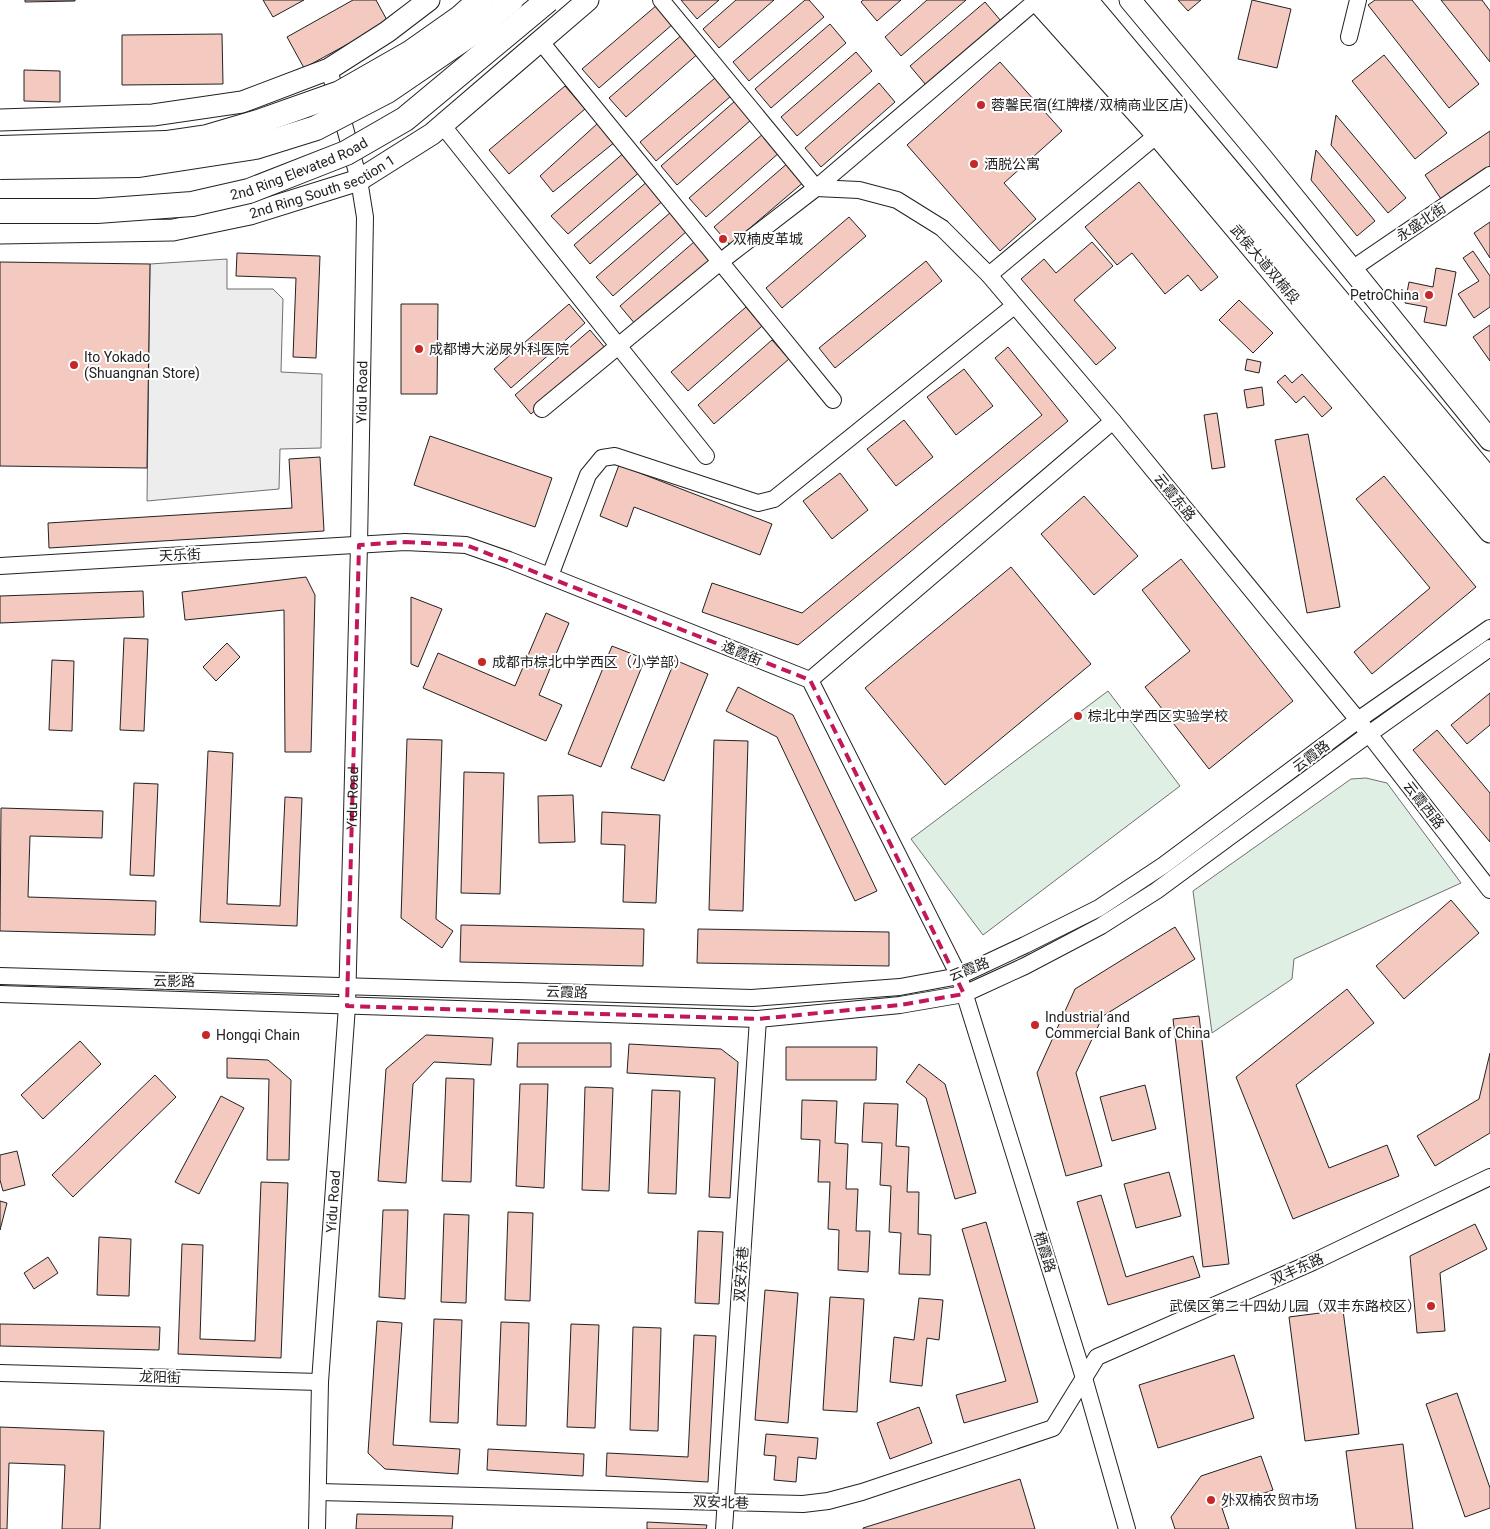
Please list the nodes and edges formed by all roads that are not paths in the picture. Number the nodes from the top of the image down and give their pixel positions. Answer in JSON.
{"nodes":[{"id":1,"x":428,"y":0,"type":"edge"},
{"id":2,"x":480,"y":0,"type":"edge"},
{"id":3,"x":511,"y":0,"type":"edge"},
{"id":4,"x":548,"y":0,"type":"edge"},
{"id":5,"x":588,"y":0,"type":"edge"},
{"id":6,"x":661,"y":0,"type":"edge"},
{"id":7,"x":1036,"y":0,"type":"edge"},
{"id":8,"x":1061,"y":0,"type":"edge"},
{"id":9,"x":1085,"y":0,"type":"edge"},
{"id":10,"x":1130,"y":0,"type":"edge"},
{"id":11,"x":1358,"y":0,"type":"edge"},
{"id":12,"x":1349,"y":37,"type":"dead end"},
{"id":13,"x":541,"y":42,"type":"junction"},
{"id":14,"x":329,"y":69,"type":"junction"},
{"id":15,"x":0,"y":120,"type":"edge"},
{"id":16,"x":443,"y":126,"type":"junction"},
{"id":17,"x":1157,"y":135,"type":"junction"},
{"id":18,"x":0,"y":148,"type":"edge"},
{"id":19,"x":0,"y":168,"type":"edge"},
{"id":20,"x":1490,"y":175,"type":"edge"},
{"id":21,"x":359,"y":180,"type":"junction"},
{"id":22,"x":816,"y":188,"type":"junction"},
{"id":23,"x":0,"y":211,"type":"edge"},
{"id":24,"x":0,"y":233,"type":"edge"},
{"id":25,"x":720,"y":262,"type":"junction"},
{"id":26,"x":1352,"y":269,"type":"junction"},
{"id":27,"x":989,"y":275,"type":"junction"},
{"id":28,"x":1014,"y":306,"type":"junction"},
{"id":29,"x":618,"y":346,"type":"junction"},
{"id":30,"x":833,"y":400,"type":"dead end"},
{"id":31,"x":542,"y":409,"type":"dead end"},
{"id":32,"x":1113,"y":421,"type":"junction"},
{"id":33,"x":1490,"y":440,"type":"edge"},
{"id":34,"x":706,"y":456,"type":"dead end"},
{"id":35,"x":1490,"y":482,"type":"edge"},
{"id":36,"x":1490,"y":510,"type":"edge"},
{"id":37,"x":1490,"y":532,"type":"edge"},
{"id":38,"x":359,"y":544,"type":"junction"},
{"id":39,"x":0,"y":566,"type":"edge"},
{"id":40,"x":550,"y":576,"type":"junction"},
{"id":41,"x":1490,"y":628,"type":"edge"},
{"id":42,"x":1490,"y":648,"type":"edge"},
{"id":43,"x":810,"y":680,"type":"junction"},
{"id":44,"x":1358,"y":720,"type":"junction"},
{"id":45,"x":1369,"y":734,"type":"junction"},
{"id":46,"x":1490,"y":890,"type":"edge"},
{"id":47,"x":0,"y":976,"type":"edge"},
{"id":48,"x":959,"y":976,"type":"junction"},
{"id":49,"x":347,"y":985,"type":"junction"},
{"id":50,"x":0,"y":994,"type":"edge"},
{"id":51,"x":964,"y":994,"type":"junction"},
{"id":52,"x":347,"y":1006,"type":"junction"},
{"id":53,"x":758,"y":1019,"type":"junction"},
{"id":54,"x":1490,"y":1177,"type":"edge"},
{"id":55,"x":0,"y":1373,"type":"edge"},
{"id":56,"x":1084,"y":1378,"type":"junction"},
{"id":57,"x":320,"y":1382,"type":"junction"},
{"id":58,"x":318,"y":1492,"type":"junction"},
{"id":59,"x":725,"y":1502,"type":"junction"},
{"id":60,"x":317,"y":1529,"type":"edge"},
{"id":61,"x":724,"y":1529,"type":"edge"},
{"id":62,"x":1127,"y":1529,"type":"edge"}],
"edges":[{"from":1,"to":14,"type":"main road"},
{"from":2,"to":18,"type":"highway","bridge":true},
{"from":3,"to":19,"type":"highway","bridge":true},
{"from":4,"to":23,"type":"highway","name":"2nd Ring Elevated Road","bridge":true},
{"from":5,"to":13,"type":"main road","name":"2nd Ring South section 1"},
{"from":6,"to":22,"type":"street"},
{"from":7,"to":17,"type":"main road","name":"武侯大道双楠段"},
{"from":7,"to":22,"type":"street"},
{"from":8,"to":36,"type":"highway"},
{"from":9,"to":35,"type":"highway"},
{"from":10,"to":26,"type":"main road"},
{"from":11,"to":12,"type":"street"},
{"from":13,"to":16,"type":"main road","name":"2nd Ring South section 1"},
{"from":13,"to":25,"type":"street"},
{"from":14,"to":15,"type":"main road"},
{"from":14,"to":21,"type":"street","name":"Yidu Road"},
{"from":16,"to":21,"type":"main road","name":"2nd Ring South section 1"},
{"from":16,"to":29,"type":"street"},
{"from":17,"to":27,"type":"street"},
{"from":17,"to":37,"type":"main road","name":"武侯大道双楠段"},
{"from":20,"to":26,"type":"street","name":"永盛北街"},
{"from":21,"to":24,"type":"main road","name":"2nd Ring South section 1"},
{"from":21,"to":38,"type":"street","name":"Yidu Road"},
{"from":22,"to":25,"type":"street"},
{"from":22,"to":27,"type":"street","name":"云霞东路"},
{"from":25,"to":29,"type":"street"},
{"from":25,"to":30,"type":"street"},
{"from":26,"to":33,"type":"main road"},
{"from":27,"to":28,"type":"street","name":"云霞东路"},
{"from":28,"to":32,"type":"street","name":"云霞东路"},
{"from":28,"to":40,"type":"street"},
{"from":29,"to":31,"type":"street"},
{"from":29,"to":34,"type":"street"},
{"from":32,"to":43,"type":"street"},
{"from":32,"to":44,"type":"street","name":"云霞东路"},
{"from":38,"to":39,"type":"street","name":"天乐街"},
{"from":38,"to":40,"type":"street","name":"逸霞街"},
{"from":38,"to":49,"type":"street","name":"Yidu Road"},
{"from":40,"to":43,"type":"street","name":"逸霞街"},
{"from":41,"to":44,"type":"street","name":"云霞路"},
{"from":42,"to":45,"type":"street"},
{"from":43,"to":48,"type":"street"},
{"from":44,"to":45,"type":"street","name":"云霞西路"},
{"from":44,"to":48,"type":"street","name":"云霞路"},
{"from":45,"to":46,"type":"street","name":"云霞西路"},
{"from":45,"to":51,"type":"street"},
{"from":47,"to":49,"type":"street","name":"云影路"},
{"from":48,"to":49,"type":"street","name":"云霞路"},
{"from":48,"to":51,"type":"street","name":"栖霞路"},
{"from":49,"to":52,"type":"street","name":"Yidu Road"},
{"from":50,"to":52,"type":"street"},
{"from":51,"to":53,"type":"street"},
{"from":51,"to":56,"type":"street","name":"栖霞路"},
{"from":52,"to":53,"type":"street"},
{"from":52,"to":57,"type":"street","name":"Yidu Road"},
{"from":53,"to":59,"type":"street","name":"双安东巷"},
{"from":54,"to":56,"type":"street","name":"双丰东路"},
{"from":55,"to":57,"type":"street","name":"龙阳街"},
{"from":56,"to":59,"type":"street","name":"双安北巷"},
{"from":56,"to":62,"type":"street","name":"栖霞路"},
{"from":57,"to":58,"type":"street","name":"Yidu Road"},
{"from":58,"to":59,"type":"street","name":"双安北巷"},
{"from":58,"to":60,"type":"street","name":"Yidu Road"},
{"from":59,"to":61,"type":"street","name":"双安东巷"}]}
